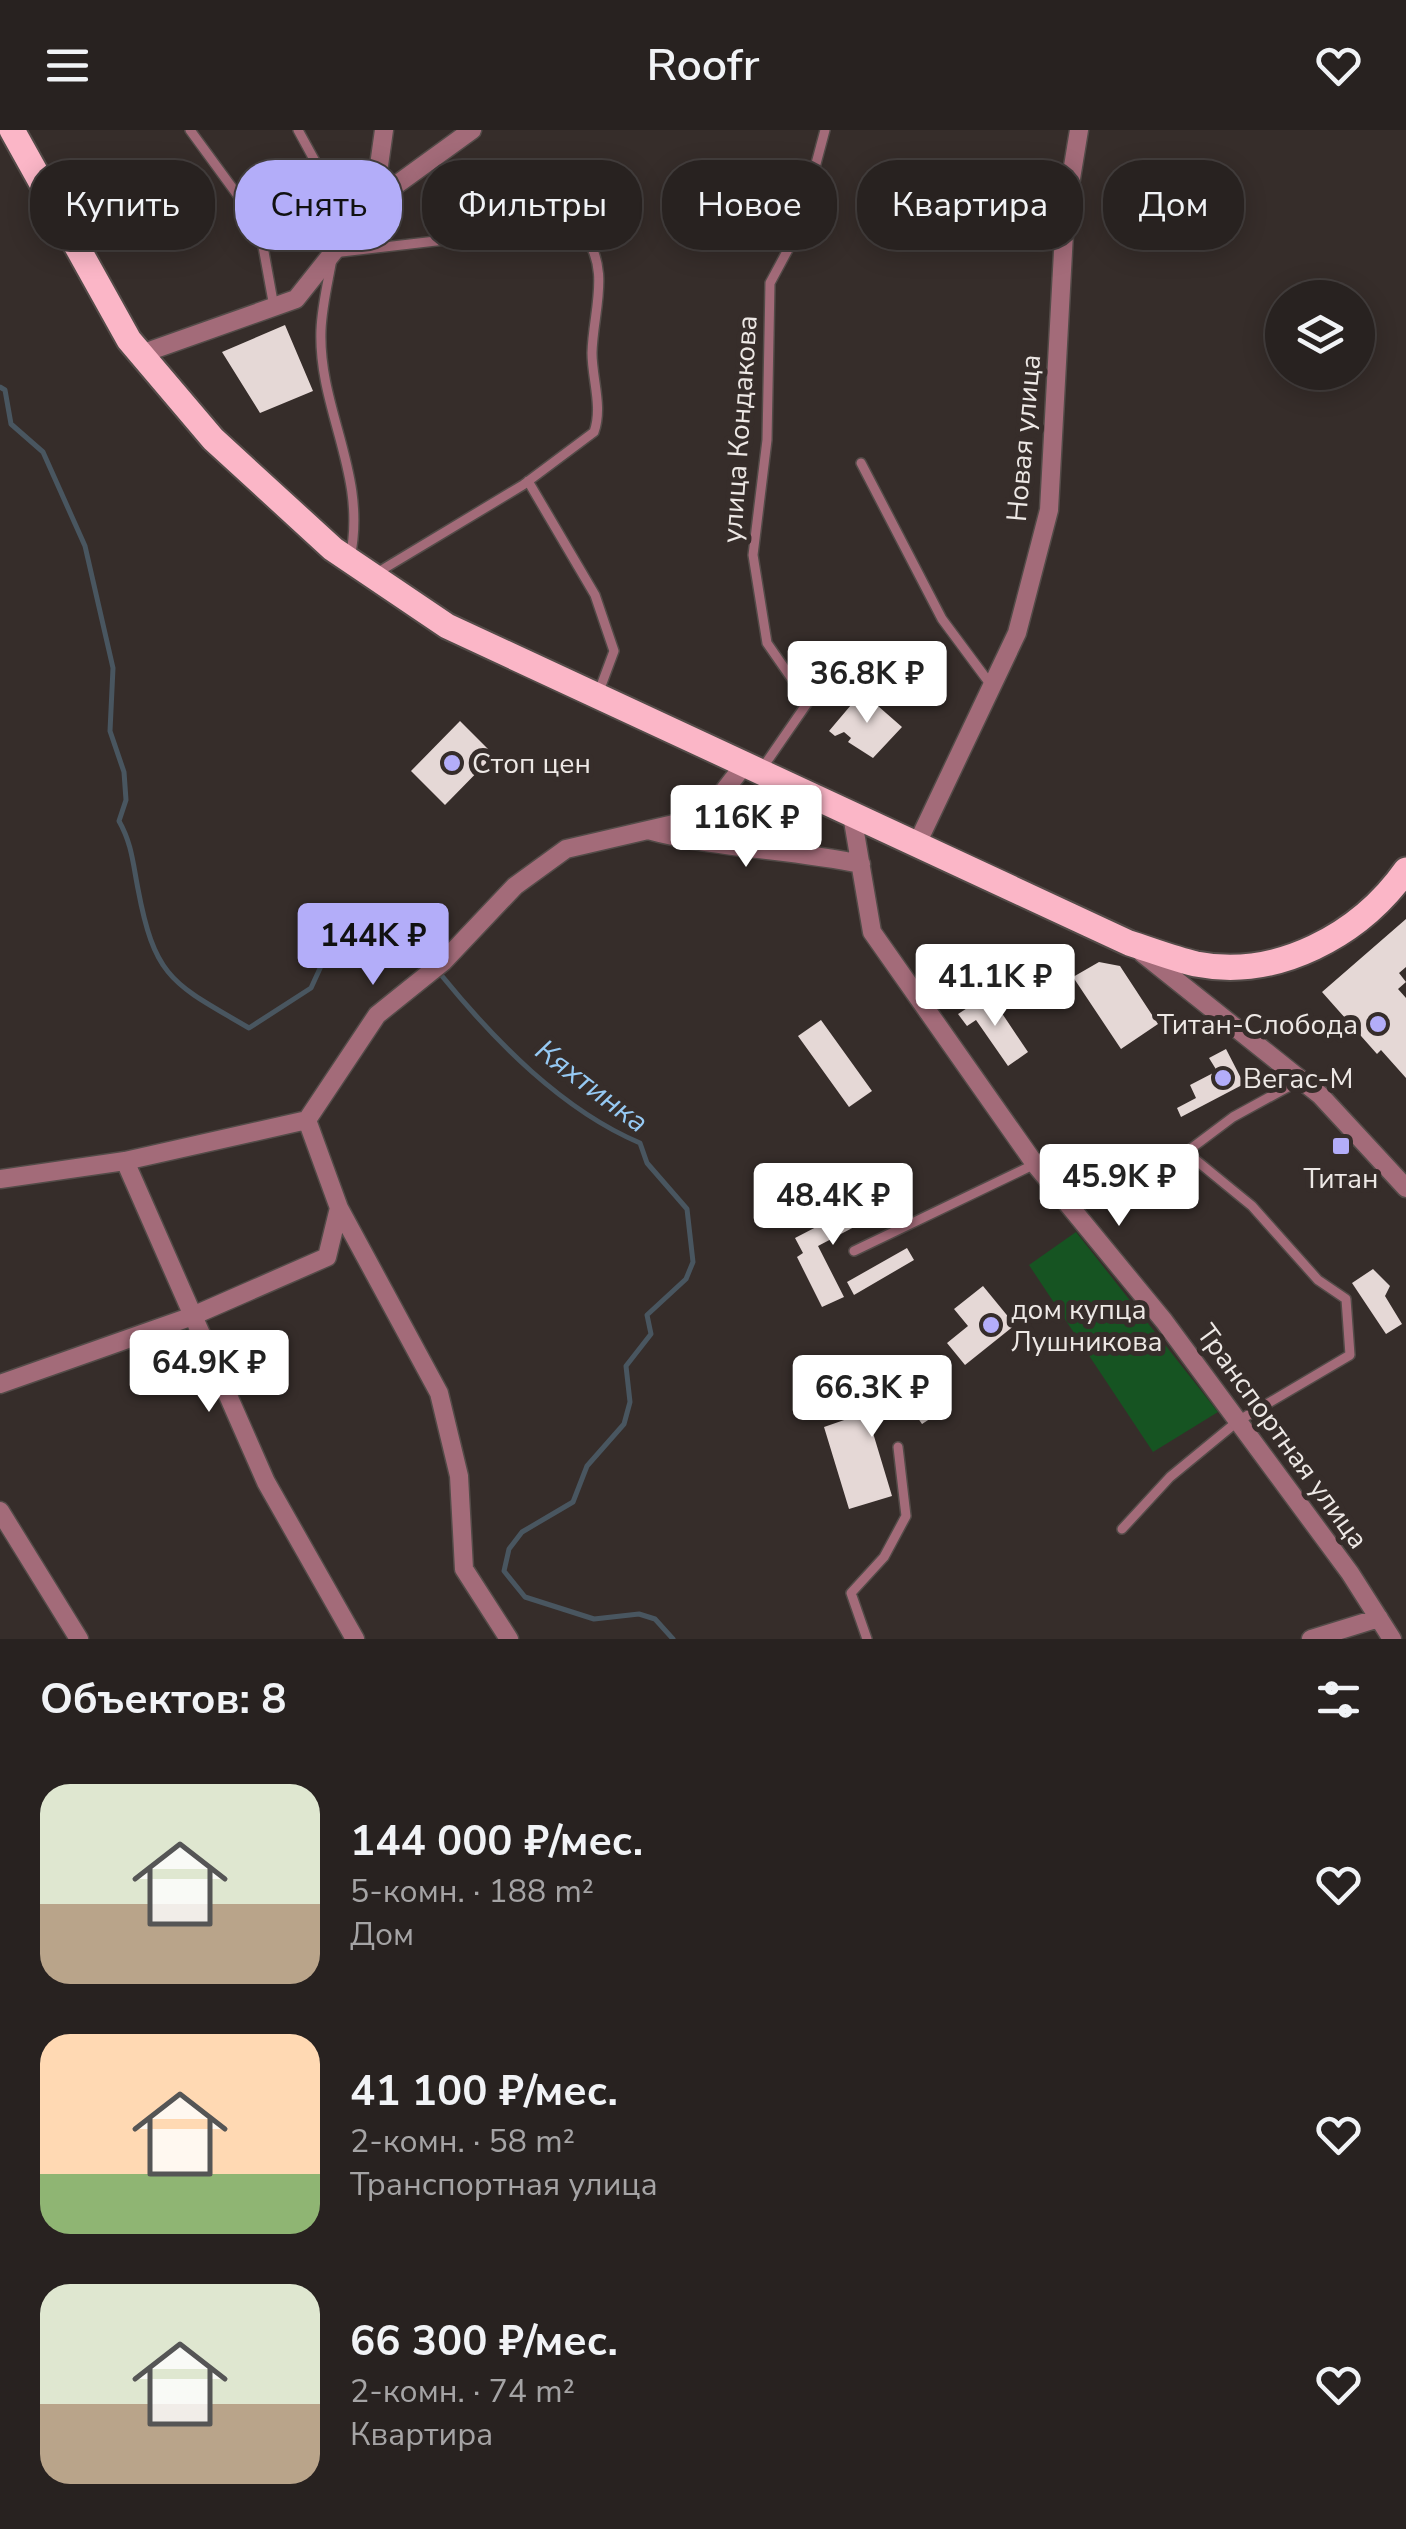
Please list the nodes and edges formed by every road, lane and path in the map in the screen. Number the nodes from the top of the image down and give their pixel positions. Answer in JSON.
{"nodes":[{"id":1,"x":12,"y":130,"type":"edge"},
{"id":2,"x":190,"y":130,"type":"edge"},
{"id":3,"x":298,"y":130,"type":"edge"},
{"id":4,"x":384,"y":130,"type":"edge"},
{"id":5,"x":472,"y":130,"type":"edge"},
{"id":6,"x":825,"y":130,"type":"edge"},
{"id":7,"x":1079,"y":130,"type":"edge"},
{"id":8,"x":314,"y":160,"type":"edge"},
{"id":9,"x":380,"y":160,"type":"edge"},
{"id":10,"x":402,"y":181,"type":"edge"},
{"id":11,"x":335,"y":250,"type":"edge"},
{"id":12,"x":333,"y":253,"type":"junction"},
{"id":13,"x":274,"y":308,"type":"junction"},
{"id":14,"x":141,"y":354,"type":"junction"},
{"id":15,"x":861,"y":463,"type":"dead end"},
{"id":16,"x":528,"y":480,"type":"junction"},
{"id":17,"x":349,"y":560,"type":"junction"},
{"id":18,"x":372,"y":576,"type":"junction"},
{"id":19,"x":992,"y":686,"type":"junction"},
{"id":20,"x":597,"y":697,"type":"junction"},
{"id":21,"x":752,"y":769,"type":"junction"},
{"id":22,"x":852,"y":815,"type":"junction"},
{"id":23,"x":642,"y":828,"type":"junction"},
{"id":24,"x":916,"y":846,"type":"junction"},
{"id":25,"x":861,"y":864,"type":"junction"},
{"id":26,"x":1406,"y":870,"type":"edge"},
{"id":27,"x":1129,"y":943,"type":"junction"},
{"id":28,"x":1302,"y":1080,"type":"junction"},
{"id":29,"x":306,"y":1120,"type":"junction"},
{"id":30,"x":1186,"y":1152,"type":"junction"},
{"id":31,"x":125,"y":1160,"type":"junction"},
{"id":32,"x":1035,"y":1164,"type":"junction"},
{"id":33,"x":0,"y":1179,"type":"edge"},
{"id":34,"x":1406,"y":1188,"type":"edge"},
{"id":35,"x":1061,"y":1196,"type":"junction"},
{"id":36,"x":339,"y":1208,"type":"junction"},
{"id":37,"x":854,"y":1250,"type":"dead end"},
{"id":38,"x":190,"y":1317,"type":"junction"},
{"id":39,"x":0,"y":1384,"type":"edge"},
{"id":40,"x":1238,"y":1421,"type":"junction"},
{"id":41,"x":898,"y":1447,"type":"dead end"},
{"id":42,"x":0,"y":1511,"type":"edge"},
{"id":43,"x":1122,"y":1529,"type":"dead end"},
{"id":44,"x":1378,"y":1618,"type":"junction"},
{"id":45,"x":79,"y":1639,"type":"edge"},
{"id":46,"x":355,"y":1639,"type":"edge"},
{"id":47,"x":509,"y":1639,"type":"edge"},
{"id":48,"x":867,"y":1639,"type":"edge"},
{"id":49,"x":1311,"y":1639,"type":"edge"},
{"id":50,"x":1392,"y":1639,"type":"edge"}],
"edges":[{"from":1,"to":14,"type":"main road"},
{"from":2,"to":13,"type":"lane"},
{"from":3,"to":8,"type":"lane"},
{"from":4,"to":9,"type":"street"},
{"from":5,"to":10,"type":"street"},
{"from":6,"to":21,"type":"lane","name":"улица Кондакова"},
{"from":7,"to":19,"type":"street","name":"Новая улица"},
{"from":11,"to":12,"type":"street"},
{"from":12,"to":13,"type":"street"},
{"from":12,"to":16,"type":"lane"},
{"from":12,"to":17,"type":"lane"},
{"from":13,"to":14,"type":"street"},
{"from":14,"to":17,"type":"main road"},
{"from":15,"to":19,"type":"lane"},
{"from":16,"to":18,"type":"lane"},
{"from":16,"to":20,"type":"lane"},
{"from":17,"to":18,"type":"main road"},
{"from":18,"to":20,"type":"main road"},
{"from":19,"to":24,"type":"street","name":"Новая улица"},
{"from":20,"to":21,"type":"main road"},
{"from":21,"to":22,"type":"main road"},
{"from":21,"to":23,"type":"street"},
{"from":22,"to":24,"type":"main road"},
{"from":22,"to":25,"type":"street","name":"Транспортная улица"},
{"from":23,"to":25,"type":"street"},
{"from":23,"to":29,"type":"street"},
{"from":24,"to":27,"type":"main road"},
{"from":25,"to":32,"type":"street","name":"Транспортная улица"},
{"from":26,"to":27,"type":"main road"},
{"from":27,"to":28,"type":"street"},
{"from":28,"to":30,"type":"lane"},
{"from":28,"to":34,"type":"street"},
{"from":29,"to":31,"type":"street"},
{"from":29,"to":36,"type":"street"},
{"from":30,"to":35,"type":"lane"},
{"from":30,"to":40,"type":"lane"},
{"from":31,"to":33,"type":"street"},
{"from":31,"to":38,"type":"street"},
{"from":32,"to":35,"type":"street","name":"Транспортная улица"},
{"from":32,"to":37,"type":"lane"},
{"from":35,"to":40,"type":"street","name":"Транспортная улица"},
{"from":36,"to":38,"type":"street"},
{"from":36,"to":47,"type":"street"},
{"from":38,"to":39,"type":"street"},
{"from":38,"to":46,"type":"street"},
{"from":40,"to":43,"type":"lane"},
{"from":40,"to":44,"type":"street","name":"Транспортная улица"},
{"from":41,"to":48,"type":"lane"},
{"from":42,"to":45,"type":"street"},
{"from":44,"to":49,"type":"street"},
{"from":44,"to":50,"type":"street","name":"Транспортная улица"}]}
